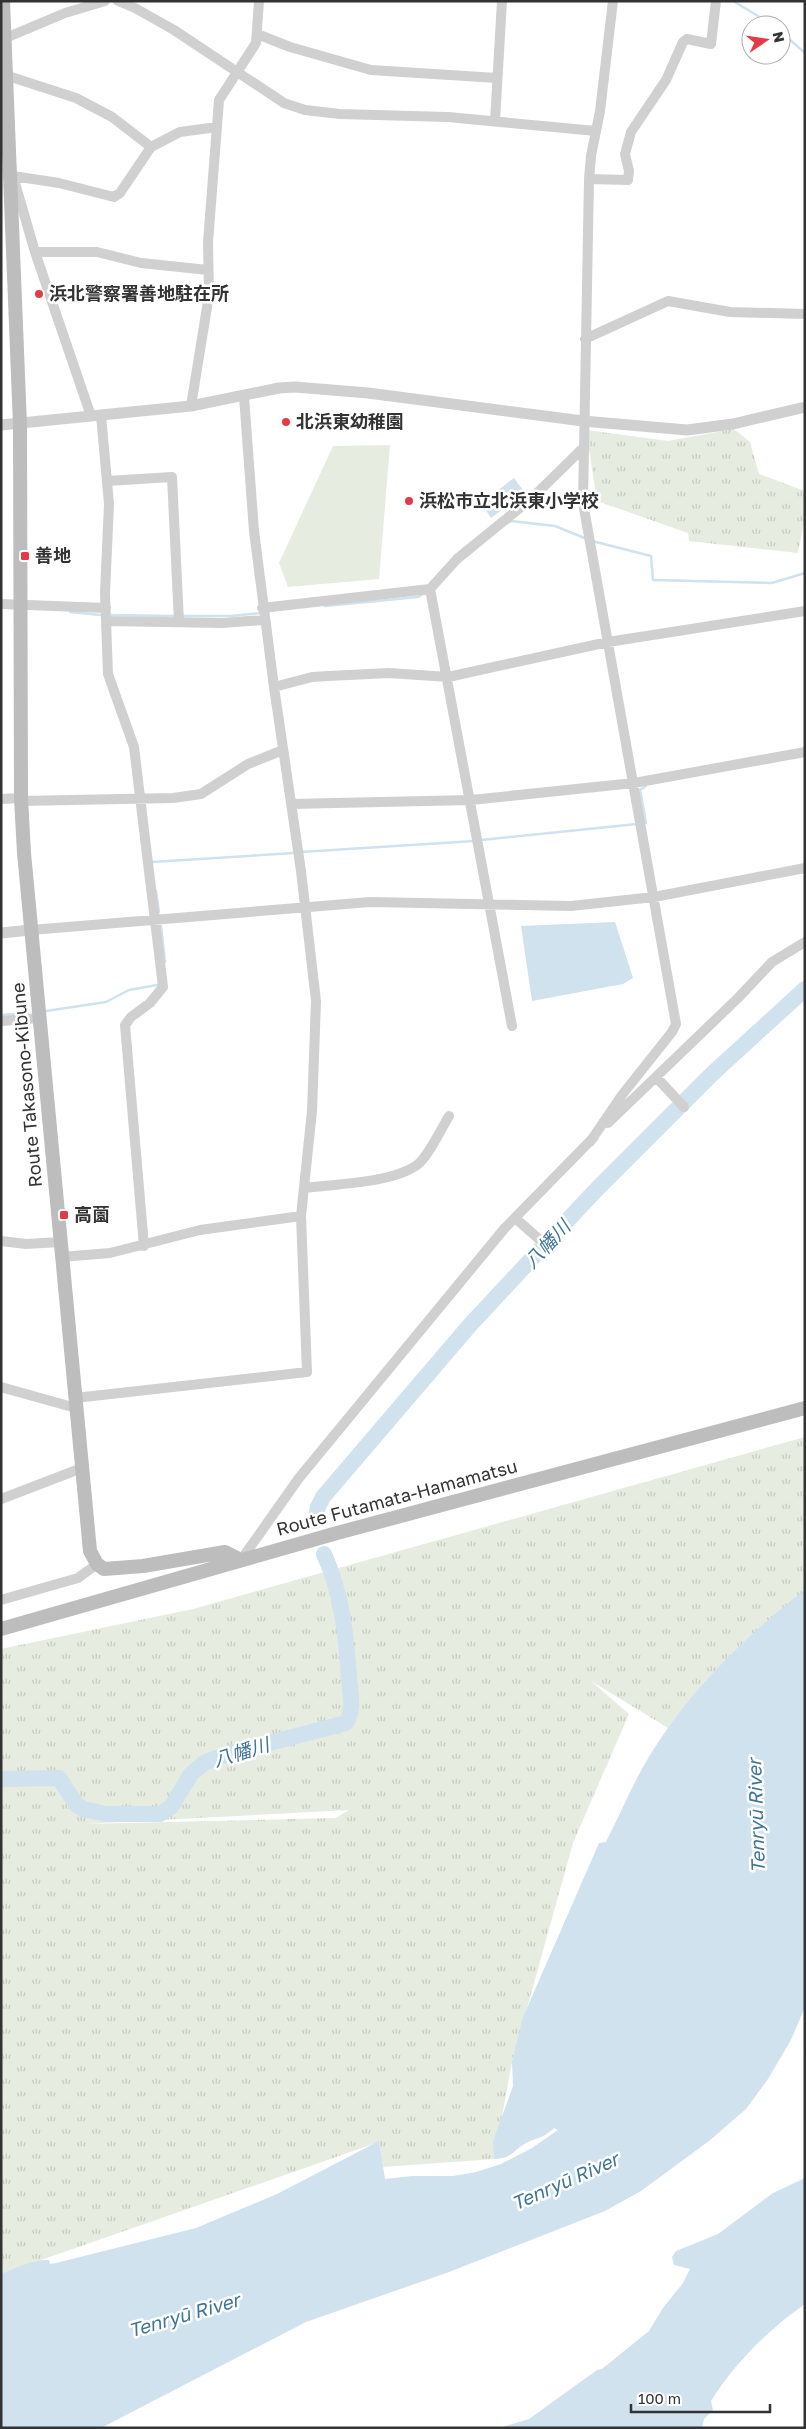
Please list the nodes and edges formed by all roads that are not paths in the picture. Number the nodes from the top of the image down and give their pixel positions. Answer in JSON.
{"nodes":[{"id":1,"x":2,"y":1,"type":"edge"},
{"id":2,"x":105,"y":1,"type":"edge"},
{"id":3,"x":118,"y":1,"type":"edge"},
{"id":4,"x":259,"y":1,"type":"edge"},
{"id":5,"x":502,"y":1,"type":"edge"},
{"id":6,"x":613,"y":1,"type":"edge"},
{"id":7,"x":716,"y":1,"type":"edge"},
{"id":8,"x":257,"y":34,"type":"junction"},
{"id":9,"x":3,"y":40,"type":"edge"},
{"id":10,"x":236,"y":73,"type":"junction"},
{"id":11,"x":5,"y":75,"type":"junction"},
{"id":12,"x":497,"y":78,"type":"junction"},
{"id":13,"x":495,"y":121,"type":"junction"},
{"id":14,"x":217,"y":127,"type":"junction"},
{"id":15,"x":596,"y":131,"type":"junction"},
{"id":16,"x":151,"y":147,"type":"junction"},
{"id":17,"x":3,"y":150,"type":"edge"},
{"id":18,"x":13,"y":176,"type":"junction"},
{"id":19,"x":589,"y":180,"type":"junction"},
{"id":20,"x":7,"y":241,"type":"edge"},
{"id":21,"x":35,"y":252,"type":"junction"},
{"id":22,"x":208,"y":270,"type":"junction"},
{"id":23,"x":805,"y":314,"type":"edge"},
{"id":24,"x":585,"y":339,"type":"junction"},
{"id":25,"x":244,"y":397,"type":"junction"},
{"id":26,"x":191,"y":406,"type":"junction"},
{"id":27,"x":805,"y":407,"type":"edge"},
{"id":28,"x":96,"y":416,"type":"junction"},
{"id":29,"x":583,"y":421,"type":"junction"},
{"id":30,"x":1,"y":425,"type":"edge"},
{"id":31,"x":20,"y":425,"type":"junction"},
{"id":32,"x":582,"y":449,"type":"junction"},
{"id":33,"x":106,"y":481,"type":"junction"},
{"id":34,"x":430,"y":589,"type":"junction"},
{"id":35,"x":1,"y":604,"type":"edge"},
{"id":36,"x":20,"y":604,"type":"junction"},
{"id":37,"x":106,"y":608,"type":"junction"},
{"id":38,"x":805,"y":611,"type":"edge"},
{"id":39,"x":263,"y":614,"type":"junction"},
{"id":40,"x":179,"y":618,"type":"junction"},
{"id":41,"x":106,"y":621,"type":"junction"},
{"id":42,"x":608,"y":642,"type":"junction"},
{"id":43,"x":448,"y":677,"type":"junction"},
{"id":44,"x":274,"y":687,"type":"junction"},
{"id":45,"x":283,"y":750,"type":"junction"},
{"id":46,"x":805,"y":752,"type":"edge"},
{"id":47,"x":634,"y":783,"type":"junction"},
{"id":48,"x":1,"y":799,"type":"edge"},
{"id":49,"x":142,"y":799,"type":"junction"},
{"id":50,"x":21,"y":800,"type":"junction"},
{"id":51,"x":471,"y":800,"type":"junction"},
{"id":52,"x":291,"y":804,"type":"junction"},
{"id":53,"x":805,"y":868,"type":"edge"},
{"id":54,"x":654,"y":897,"type":"junction"},
{"id":55,"x":490,"y":905,"type":"junction"},
{"id":56,"x":306,"y":909,"type":"junction"},
{"id":57,"x":156,"y":921,"type":"junction"},
{"id":58,"x":31,"y":930,"type":"junction"},
{"id":59,"x":1,"y":933,"type":"edge"},
{"id":60,"x":805,"y":942,"type":"edge"},
{"id":61,"x":40,"y":1018,"type":"junction"},
{"id":62,"x":1,"y":1021,"type":"edge"},
{"id":63,"x":512,"y":1026,"type":"dead end"},
{"id":64,"x":656,"y":1077,"type":"junction"},
{"id":65,"x":684,"y":1107,"type":"dead end"},
{"id":66,"x":449,"y":1116,"type":"dead end"},
{"id":67,"x":590,"y":1142,"type":"junction"},
{"id":68,"x":304,"y":1188,"type":"junction"},
{"id":69,"x":301,"y":1216,"type":"junction"},
{"id":70,"x":515,"y":1218,"type":"junction"},
{"id":71,"x":1,"y":1241,"type":"edge"},
{"id":72,"x":60,"y":1242,"type":"junction"},
{"id":73,"x":144,"y":1246,"type":"junction"},
{"id":74,"x":548,"y":1247,"type":"dead end"},
{"id":75,"x":61,"y":1258,"type":"junction"},
{"id":76,"x":1,"y":1387,"type":"edge"},
{"id":77,"x":76,"y":1403,"type":"junction"},
{"id":78,"x":805,"y":1408,"type":"edge"},
{"id":79,"x":82,"y":1468,"type":"junction"},
{"id":80,"x":1,"y":1499,"type":"edge"},
{"id":81,"x":241,"y":1560,"type":"junction"},
{"id":82,"x":97,"y":1564,"type":"junction"},
{"id":83,"x":1,"y":1600,"type":"edge"},
{"id":84,"x":1,"y":1629,"type":"edge"}],
"edges":[{"from":1,"to":9,"type":"main road","name":"Route Takasono-Kibune"},
{"from":2,"to":9,"type":"street"},
{"from":3,"to":10,"type":"street"},
{"from":4,"to":8,"type":"street"},
{"from":5,"to":12,"type":"street"},
{"from":6,"to":15,"type":"street"},
{"from":7,"to":19,"type":"street"},
{"from":8,"to":10,"type":"street"},
{"from":8,"to":12,"type":"street"},
{"from":9,"to":11,"type":"main road","name":"Route Takasono-Kibune"},
{"from":10,"to":13,"type":"street"},
{"from":10,"to":14,"type":"street"},
{"from":11,"to":16,"type":"street"},
{"from":11,"to":17,"type":"main road","name":"Route Takasono-Kibune"},
{"from":12,"to":13,"type":"street"},
{"from":13,"to":15,"type":"street"},
{"from":14,"to":16,"type":"street"},
{"from":14,"to":22,"type":"street"},
{"from":15,"to":19,"type":"street"},
{"from":16,"to":18,"type":"street"},
{"from":17,"to":18,"type":"street"},
{"from":17,"to":20,"type":"main road","name":"Route Takasono-Kibune"},
{"from":18,"to":21,"type":"street"},
{"from":19,"to":24,"type":"street"},
{"from":20,"to":31,"type":"main road","name":"Route Takasono-Kibune"},
{"from":21,"to":22,"type":"street"},
{"from":21,"to":28,"type":"street"},
{"from":22,"to":26,"type":"street"},
{"from":23,"to":24,"type":"street"},
{"from":24,"to":29,"type":"street"},
{"from":25,"to":26,"type":"street"},
{"from":25,"to":29,"type":"street"},
{"from":25,"to":39,"type":"street"},
{"from":26,"to":28,"type":"street"},
{"from":27,"to":29,"type":"street"},
{"from":28,"to":31,"type":"street"},
{"from":28,"to":33,"type":"street"},
{"from":29,"to":32,"type":"street"},
{"from":30,"to":31,"type":"street"},
{"from":31,"to":36,"type":"main road","name":"Route Takasono-Kibune"},
{"from":32,"to":34,"type":"street"},
{"from":32,"to":42,"type":"street"},
{"from":33,"to":37,"type":"street"},
{"from":33,"to":40,"type":"street"},
{"from":34,"to":39,"type":"street"},
{"from":34,"to":43,"type":"street"},
{"from":35,"to":36,"type":"street"},
{"from":36,"to":37,"type":"street"},
{"from":36,"to":50,"type":"main road","name":"Route Takasono-Kibune"},
{"from":37,"to":41,"type":"street"},
{"from":38,"to":42,"type":"street"},
{"from":39,"to":40,"type":"street"},
{"from":39,"to":44,"type":"street"},
{"from":40,"to":41,"type":"street"},
{"from":41,"to":49,"type":"street"},
{"from":42,"to":43,"type":"street"},
{"from":42,"to":47,"type":"street"},
{"from":43,"to":44,"type":"street"},
{"from":43,"to":51,"type":"street"},
{"from":44,"to":45,"type":"street"},
{"from":45,"to":49,"type":"street"},
{"from":45,"to":52,"type":"street"},
{"from":46,"to":47,"type":"street"},
{"from":47,"to":51,"type":"street"},
{"from":47,"to":54,"type":"street"},
{"from":48,"to":50,"type":"street"},
{"from":49,"to":50,"type":"street"},
{"from":49,"to":57,"type":"street"},
{"from":50,"to":58,"type":"main road","name":"Route Takasono-Kibune"},
{"from":51,"to":52,"type":"street"},
{"from":51,"to":55,"type":"street"},
{"from":52,"to":56,"type":"street"},
{"from":53,"to":54,"type":"street"},
{"from":54,"to":55,"type":"street"},
{"from":54,"to":67,"type":"street"},
{"from":55,"to":56,"type":"street"},
{"from":55,"to":63,"type":"street"},
{"from":56,"to":57,"type":"street"},
{"from":56,"to":68,"type":"street"},
{"from":57,"to":58,"type":"street"},
{"from":57,"to":73,"type":"street"},
{"from":58,"to":59,"type":"street"},
{"from":58,"to":61,"type":"main road","name":"Route Takasono-Kibune"},
{"from":60,"to":64,"type":"street"},
{"from":61,"to":62,"type":"street"},
{"from":61,"to":72,"type":"main road","name":"Route Takasono-Kibune"},
{"from":64,"to":65,"type":"street"},
{"from":64,"to":67,"type":"street"},
{"from":66,"to":68,"type":"street"},
{"from":67,"to":70,"type":"street"},
{"from":68,"to":69,"type":"street"},
{"from":69,"to":73,"type":"street"},
{"from":69,"to":77,"type":"street"},
{"from":70,"to":74,"type":"street"},
{"from":70,"to":81,"type":"street"},
{"from":71,"to":72,"type":"street"},
{"from":72,"to":75,"type":"main road","name":"Route Takasono-Kibune"},
{"from":73,"to":75,"type":"street"},
{"from":75,"to":77,"type":"main road","name":"Route Takasono-Kibune"},
{"from":76,"to":77,"type":"street"},
{"from":77,"to":79,"type":"main road","name":"Route Takasono-Kibune"},
{"from":78,"to":81,"type":"main road","name":"Route Futamata-Hamamatsu"},
{"from":79,"to":80,"type":"street"},
{"from":79,"to":82,"type":"main road","name":"Route Takasono-Kibune"},
{"from":81,"to":82,"type":"main road"},
{"from":81,"to":84,"type":"main road","name":"Route Futamata-Hamamatsu"},
{"from":82,"to":83,"type":"street"}]}
